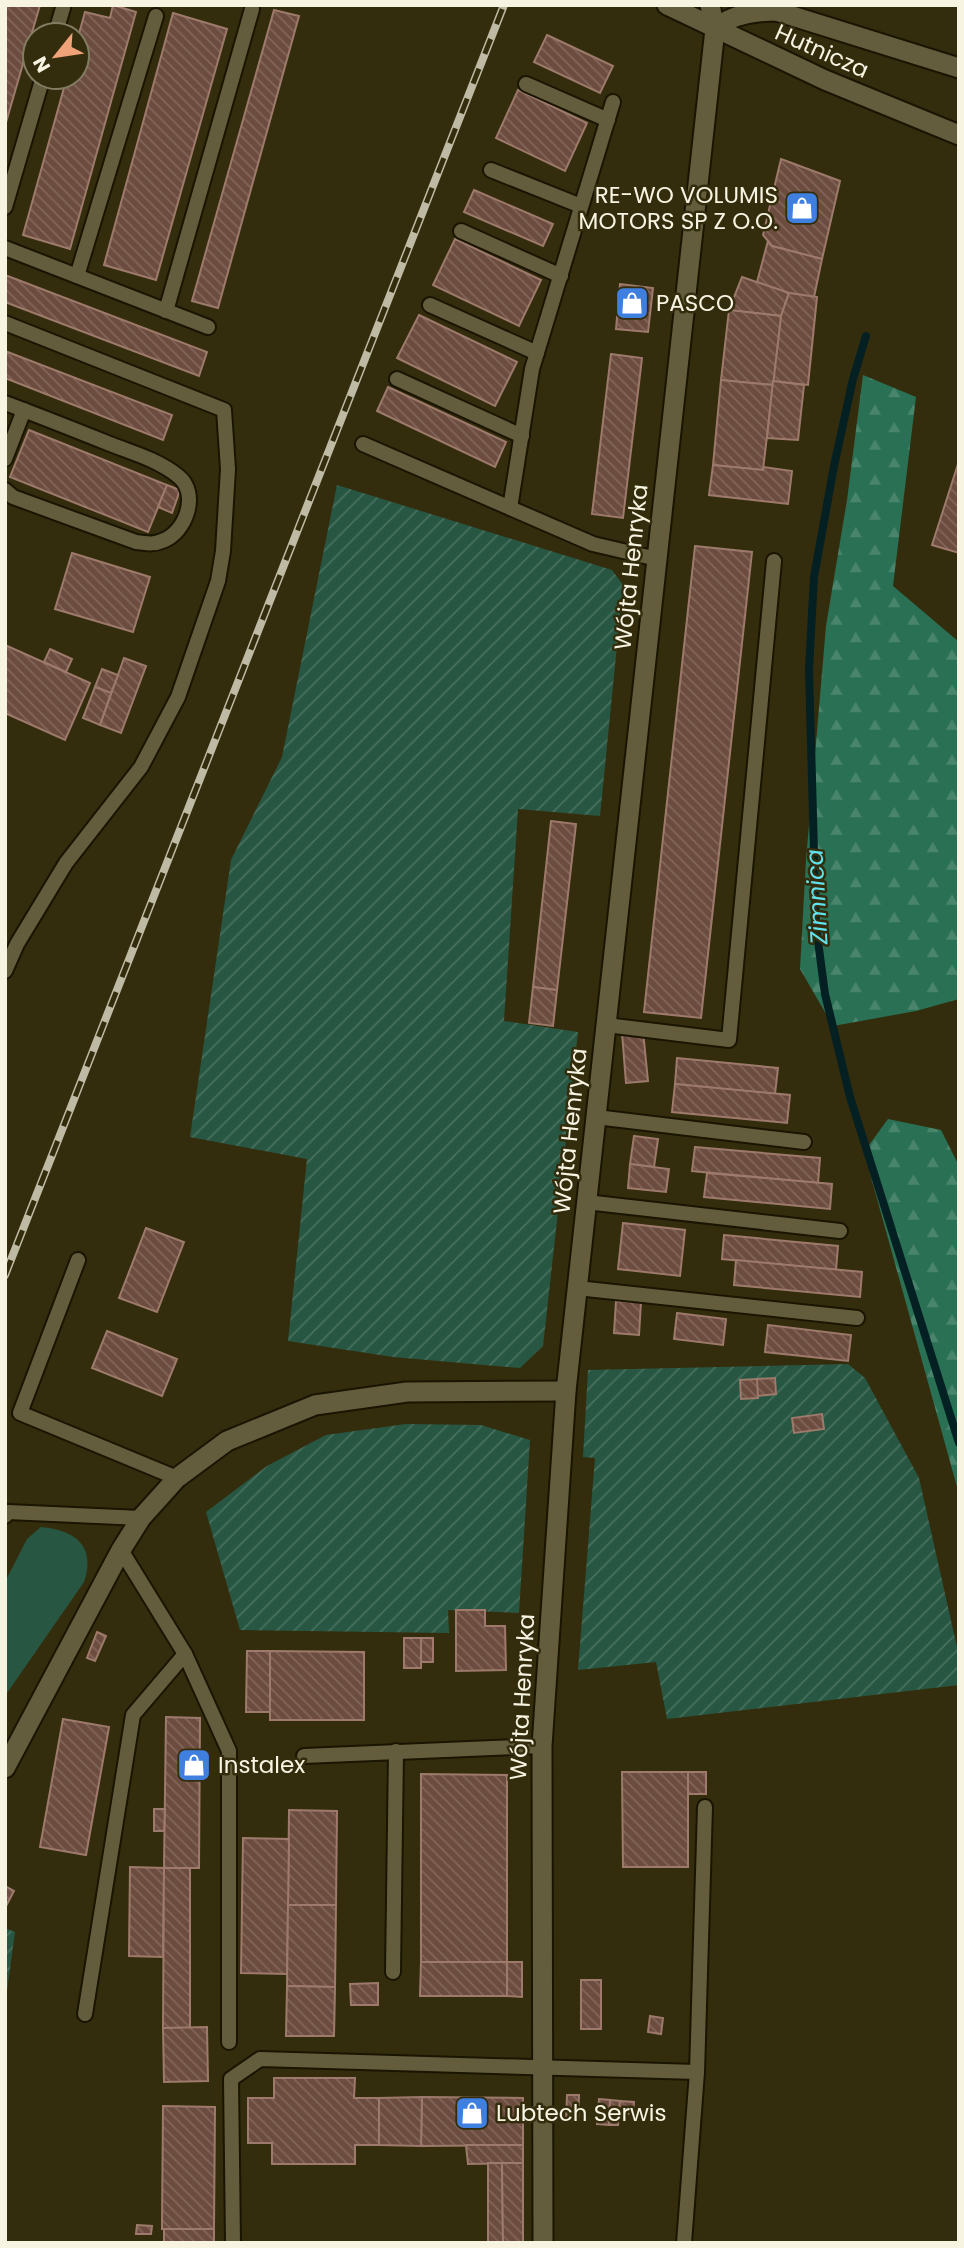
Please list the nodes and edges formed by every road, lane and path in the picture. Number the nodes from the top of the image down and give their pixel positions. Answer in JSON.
{"nodes":[{"id":1,"x":667,"y":5,"type":"edge"},
{"id":2,"x":710,"y":5,"type":"edge"},
{"id":3,"x":757,"y":5,"type":"edge"},
{"id":4,"x":63,"y":8,"type":"dead end"},
{"id":5,"x":252,"y":9,"type":"dead end"},
{"id":6,"x":777,"y":11,"type":"junction"},
{"id":7,"x":156,"y":16,"type":"dead end"},
{"id":8,"x":59,"y":21,"type":"edge"},
{"id":9,"x":715,"y":29,"type":"junction"},
{"id":10,"x":959,"y":68,"type":"edge"},
{"id":11,"x":526,"y":84,"type":"dead end"},
{"id":12,"x":39,"y":91,"type":"edge"},
{"id":13,"x":613,"y":102,"type":"dead end"},
{"id":14,"x":608,"y":120,"type":"junction"},
{"id":15,"x":959,"y":135,"type":"edge"},
{"id":16,"x":491,"y":170,"type":"dead end"},
{"id":17,"x":582,"y":206,"type":"junction"},
{"id":18,"x":5,"y":207,"type":"edge"},
{"id":19,"x":461,"y":231,"type":"dead end"},
{"id":20,"x":5,"y":248,"type":"edge"},
{"id":21,"x":77,"y":276,"type":"junction"},
{"id":22,"x":561,"y":276,"type":"junction"},
{"id":23,"x":430,"y":305,"type":"dead end"},
{"id":24,"x":166,"y":311,"type":"junction"},
{"id":25,"x":5,"y":323,"type":"edge"},
{"id":26,"x":208,"y":327,"type":"dead end"},
{"id":27,"x":537,"y":353,"type":"junction"},
{"id":28,"x":397,"y":379,"type":"dead end"},
{"id":29,"x":5,"y":402,"type":"edge"},
{"id":30,"x":24,"y":410,"type":"junction"},
{"id":31,"x":522,"y":436,"type":"junction"},
{"id":32,"x":363,"y":444,"type":"dead end"},
{"id":33,"x":5,"y":459,"type":"edge"},
{"id":34,"x":5,"y":490,"type":"edge"},
{"id":35,"x":510,"y":508,"type":"junction"},
{"id":36,"x":657,"y":559,"type":"junction"},
{"id":37,"x":774,"y":561,"type":"dead end"},
{"id":38,"x":5,"y":971,"type":"edge"},
{"id":39,"x":606,"y":1025,"type":"junction"},
{"id":40,"x":596,"y":1117,"type":"junction"},
{"id":41,"x":804,"y":1142,"type":"dead end"},
{"id":42,"x":586,"y":1202,"type":"junction"},
{"id":43,"x":840,"y":1231,"type":"dead end"},
{"id":44,"x":78,"y":1261,"type":"dead end"},
{"id":45,"x":577,"y":1288,"type":"junction"},
{"id":46,"x":857,"y":1318,"type":"dead end"},
{"id":47,"x":566,"y":1391,"type":"junction"},
{"id":48,"x":177,"y":1478,"type":"junction"},
{"id":49,"x":5,"y":1517,"type":"edge"},
{"id":50,"x":141,"y":1518,"type":"junction"},
{"id":51,"x":121,"y":1550,"type":"junction"},
{"id":52,"x":185,"y":1654,"type":"junction"},
{"id":53,"x":542,"y":1746,"type":"junction"},
{"id":54,"x":396,"y":1751,"type":"junction"},
{"id":55,"x":304,"y":1756,"type":"dead end"},
{"id":56,"x":5,"y":1768,"type":"edge"},
{"id":57,"x":705,"y":1807,"type":"dead end"},
{"id":58,"x":393,"y":1972,"type":"dead end"},
{"id":59,"x":85,"y":2014,"type":"dead end"},
{"id":60,"x":229,"y":2042,"type":"dead end"},
{"id":61,"x":542,"y":2066,"type":"junction"},
{"id":62,"x":697,"y":2072,"type":"junction"},
{"id":63,"x":233,"y":2243,"type":"edge"},
{"id":64,"x":542,"y":2243,"type":"edge"},
{"id":65,"x":684,"y":2243,"type":"edge"}],
"edges":[{"from":1,"to":9,"type":"street","name":"Hutnicza"},
{"from":2,"to":9,"type":"street","name":"Wójta Henryka"},
{"from":3,"to":6,"type":"street","name":"Hutnicza"},
{"from":4,"to":8,"type":"lane"},
{"from":5,"to":24,"type":"lane"},
{"from":6,"to":9,"type":"street"},
{"from":6,"to":10,"type":"street","name":"Hutnicza"},
{"from":7,"to":21,"type":"lane"},
{"from":9,"to":15,"type":"street","name":"Hutnicza"},
{"from":9,"to":36,"type":"street","name":"Wójta Henryka"},
{"from":11,"to":14,"type":"lane"},
{"from":12,"to":18,"type":"lane"},
{"from":13,"to":14,"type":"lane"},
{"from":14,"to":17,"type":"lane"},
{"from":16,"to":17,"type":"lane"},
{"from":17,"to":22,"type":"lane"},
{"from":19,"to":22,"type":"lane"},
{"from":20,"to":21,"type":"lane"},
{"from":21,"to":24,"type":"lane"},
{"from":22,"to":27,"type":"lane"},
{"from":23,"to":27,"type":"lane"},
{"from":24,"to":26,"type":"lane"},
{"from":25,"to":38,"type":"lane"},
{"from":27,"to":31,"type":"lane"},
{"from":28,"to":31,"type":"lane"},
{"from":29,"to":30,"type":"lane"},
{"from":30,"to":33,"type":"lane"},
{"from":30,"to":34,"type":"lane"},
{"from":31,"to":35,"type":"lane"},
{"from":32,"to":35,"type":"lane"},
{"from":35,"to":36,"type":"lane"},
{"from":36,"to":39,"type":"street","name":"Wójta Henryka"},
{"from":37,"to":39,"type":"lane"},
{"from":39,"to":40,"type":"street","name":"Wójta Henryka"},
{"from":40,"to":41,"type":"lane"},
{"from":40,"to":42,"type":"street","name":"Wójta Henryka"},
{"from":42,"to":43,"type":"lane"},
{"from":42,"to":45,"type":"street","name":"Wójta Henryka"},
{"from":44,"to":48,"type":"lane"},
{"from":45,"to":46,"type":"lane"},
{"from":45,"to":47,"type":"street","name":"Wójta Henryka"},
{"from":47,"to":48,"type":"street"},
{"from":47,"to":53,"type":"street","name":"Wójta Henryka"},
{"from":48,"to":50,"type":"street"},
{"from":49,"to":50,"type":"lane"},
{"from":50,"to":51,"type":"street"},
{"from":51,"to":52,"type":"lane"},
{"from":51,"to":56,"type":"street"},
{"from":52,"to":59,"type":"lane"},
{"from":52,"to":60,"type":"lane"},
{"from":53,"to":54,"type":"lane"},
{"from":53,"to":61,"type":"street","name":"Wójta Henryka"},
{"from":54,"to":55,"type":"lane"},
{"from":54,"to":58,"type":"lane"},
{"from":57,"to":62,"type":"lane"},
{"from":61,"to":62,"type":"lane"},
{"from":61,"to":63,"type":"lane"},
{"from":61,"to":64,"type":"street","name":"Wójta Henryka"},
{"from":62,"to":65,"type":"lane"}]}
